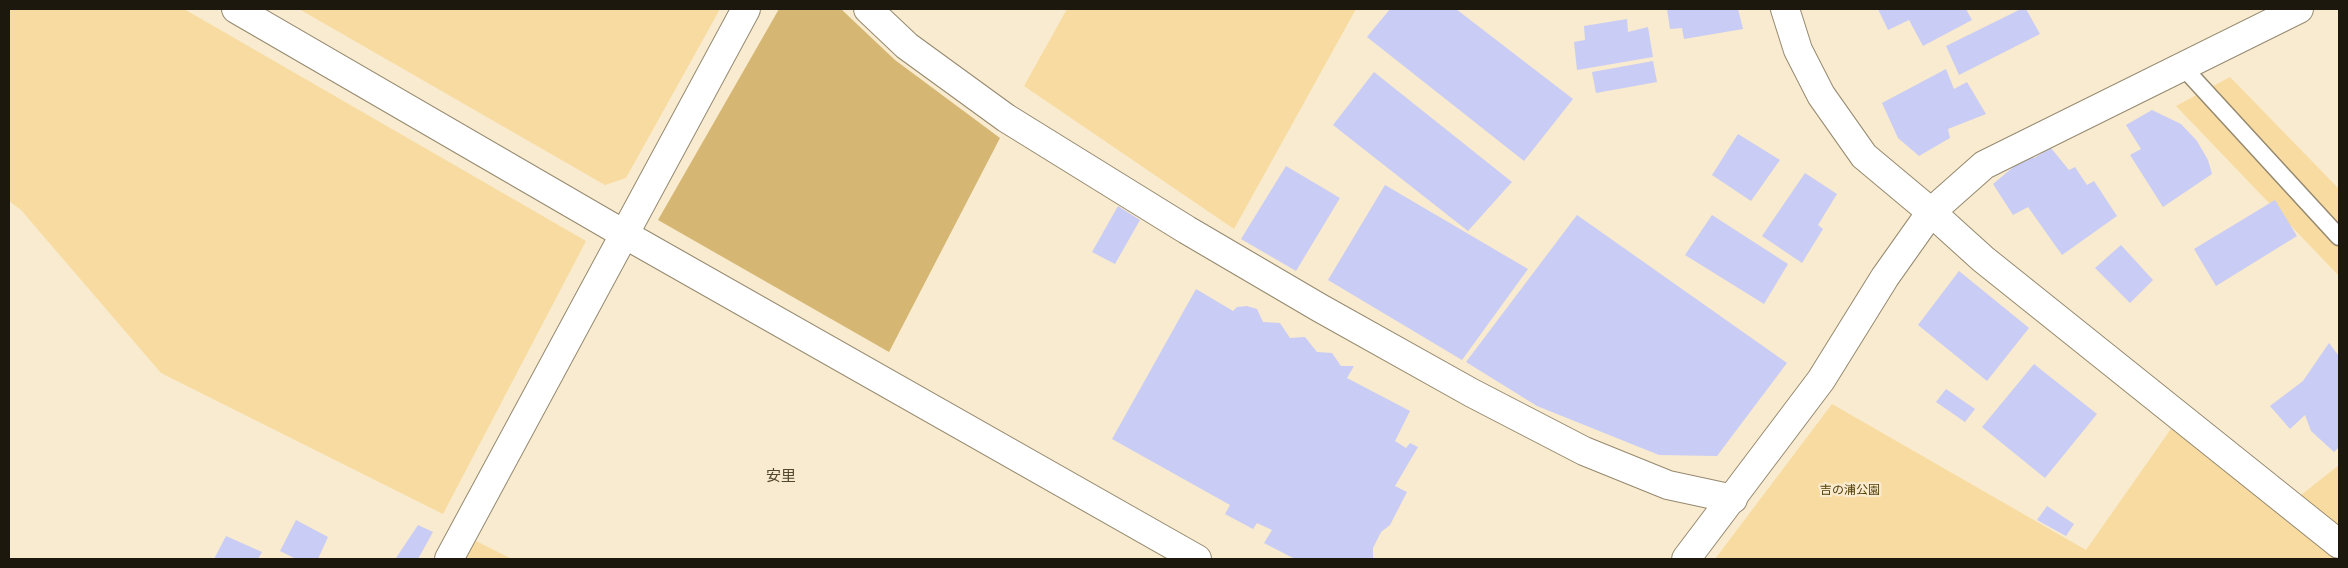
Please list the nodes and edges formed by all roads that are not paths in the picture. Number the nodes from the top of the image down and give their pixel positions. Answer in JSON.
{"nodes":[{"id":1,"x":236,"y":9,"type":"edge"},
{"id":2,"x":746,"y":9,"type":"edge"},
{"id":3,"x":868,"y":9,"type":"edge"},
{"id":4,"x":1785,"y":9,"type":"edge"},
{"id":5,"x":2300,"y":9,"type":"edge"},
{"id":6,"x":2182,"y":66,"type":"junction"},
{"id":7,"x":1931,"y":212,"type":"junction"},
{"id":8,"x":624,"y":234,"type":"junction"},
{"id":9,"x":2339,"y":237,"type":"edge"},
{"id":10,"x":1734,"y":499,"type":"junction"},
{"id":11,"x":2339,"y":544,"type":"edge"},
{"id":12,"x":448,"y":559,"type":"edge"},
{"id":13,"x":1197,"y":559,"type":"edge"},
{"id":14,"x":1686,"y":559,"type":"edge"}],
"edges":[{"from":1,"to":8,"type":"street"},
{"from":2,"to":8,"type":"street"},
{"from":3,"to":10,"type":"street"},
{"from":4,"to":7,"type":"street"},
{"from":5,"to":6,"type":"street"},
{"from":6,"to":7,"type":"street"},
{"from":6,"to":9,"type":"lane"},
{"from":7,"to":10,"type":"street"},
{"from":7,"to":11,"type":"street"},
{"from":8,"to":12,"type":"street"},
{"from":8,"to":13,"type":"street"},
{"from":10,"to":14,"type":"street"}]}
